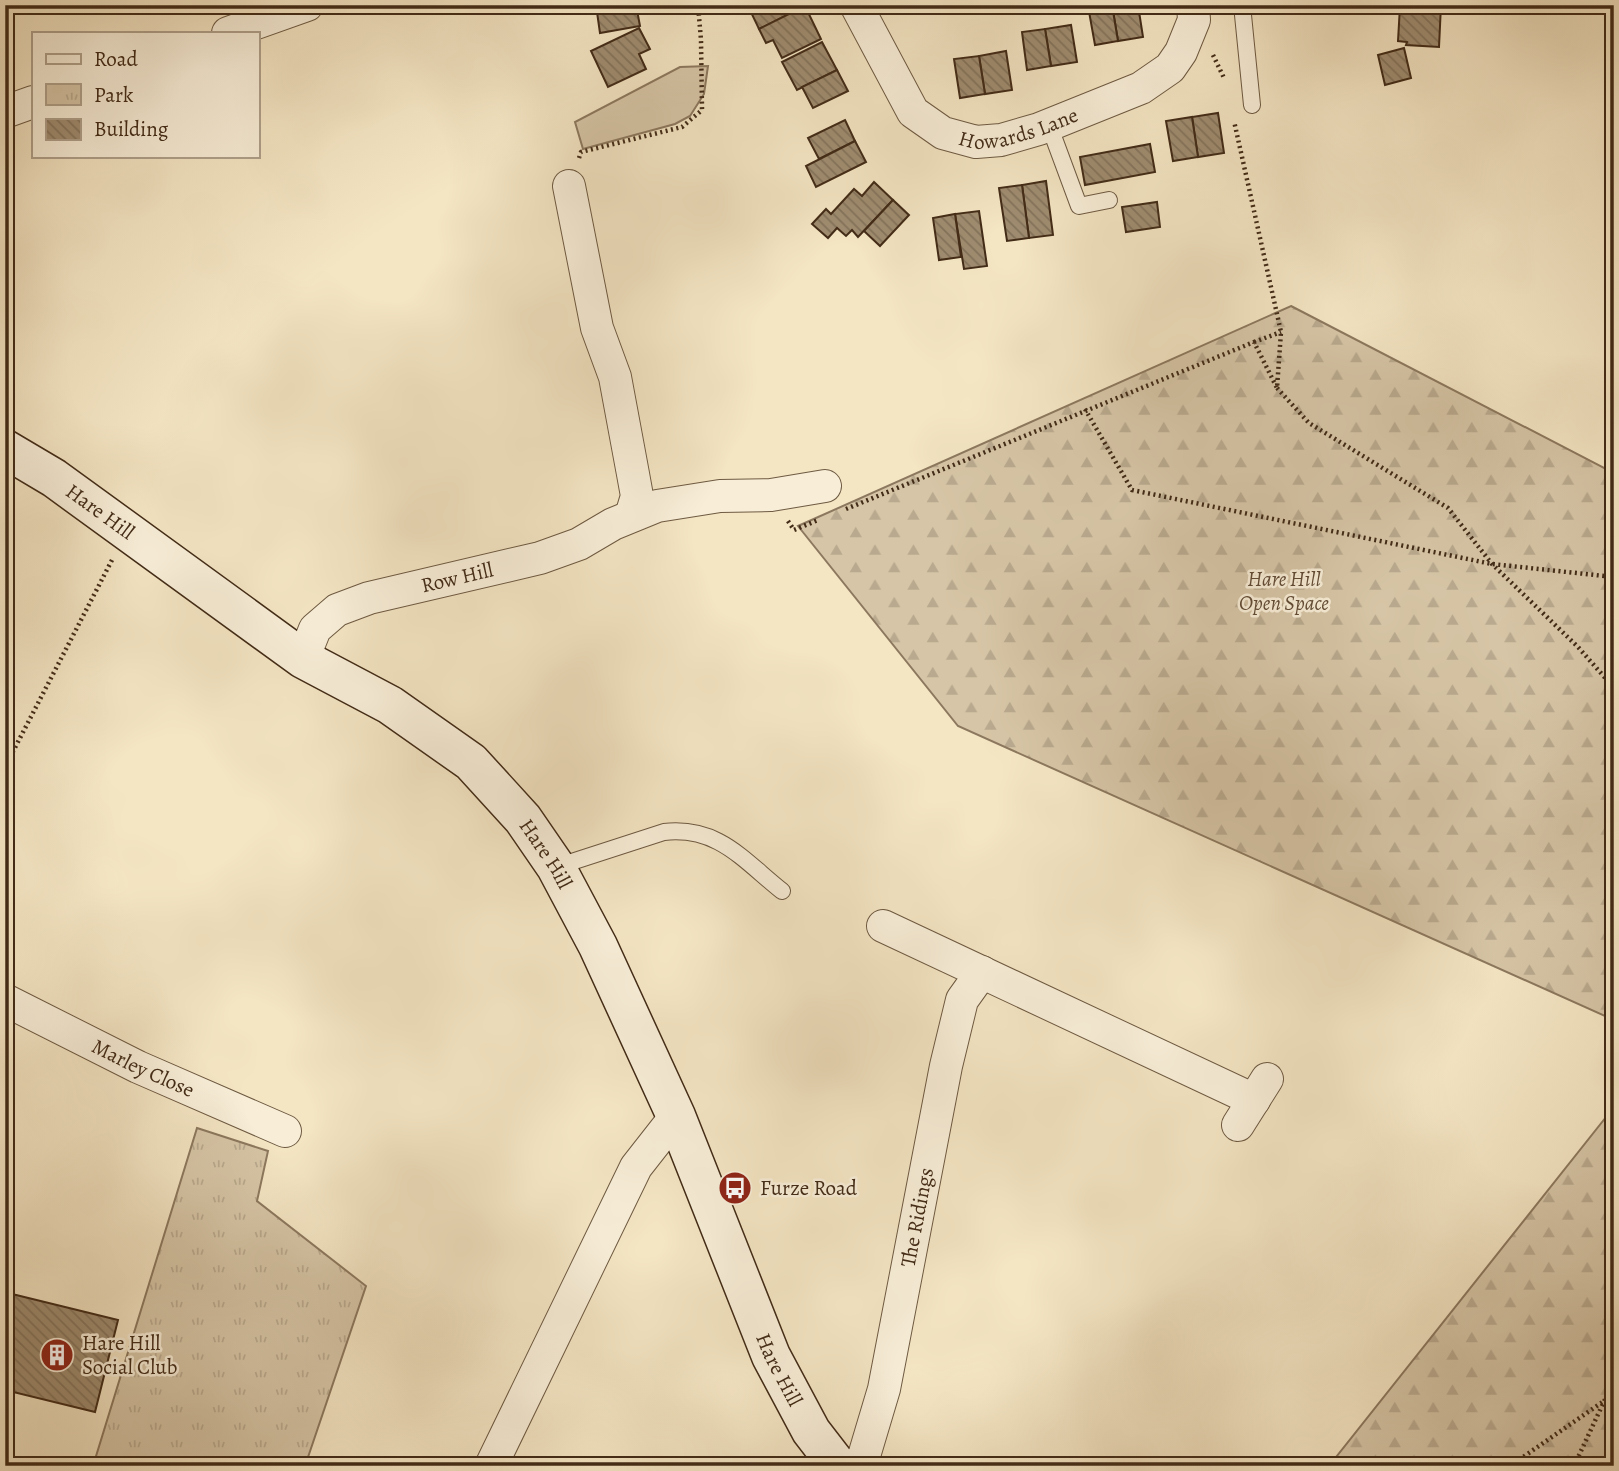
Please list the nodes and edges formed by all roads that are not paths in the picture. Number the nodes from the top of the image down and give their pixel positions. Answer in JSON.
{"nodes":[{"id":1,"x":307,"y":5,"type":"edge"},
{"id":2,"x":856,"y":5,"type":"edge"},
{"id":3,"x":1242,"y":5,"type":"edge"},
{"id":4,"x":1194,"y":13,"type":"edge"},
{"id":5,"x":231,"y":32,"type":"edge"},
{"id":6,"x":32,"y":102,"type":"edge"},
{"id":7,"x":1252,"y":105,"type":"dead end"},
{"id":8,"x":5,"y":112,"type":"edge"},
{"id":9,"x":1049,"y":125,"type":"junction"},
{"id":10,"x":569,"y":186,"type":"road end"},
{"id":11,"x":1109,"y":200,"type":"dead end"},
{"id":12,"x":5,"y":449,"type":"edge"},
{"id":13,"x":835,"y":497,"type":"road end"},
{"id":14,"x":631,"y":516,"type":"junction"},
{"id":15,"x":303,"y":659,"type":"junction"},
{"id":16,"x":556,"y":867,"type":"junction"},
{"id":17,"x":782,"y":891,"type":"dead end"},
{"id":18,"x":883,"y":926,"type":"dead end"},
{"id":19,"x":982,"y":972,"type":"junction"},
{"id":20,"x":5,"y":1000,"type":"edge"},
{"id":21,"x":1253,"y":1101,"type":"dead end"},
{"id":22,"x":676,"y":1116,"type":"junction"},
{"id":23,"x":285,"y":1131,"type":"dead end"},
{"id":24,"x":491,"y":1466,"type":"edge"},
{"id":25,"x":838,"y":1466,"type":"edge"},
{"id":26,"x":857,"y":1466,"type":"edge"}],
"edges":[{"from":1,"to":5,"type":"street"},
{"from":2,"to":9,"type":"street","name":"Howards Lane"},
{"from":3,"to":7,"type":"lane"},
{"from":4,"to":9,"type":"street","name":"Howards Lane"},
{"from":6,"to":8,"type":"street"},
{"from":9,"to":11,"type":"lane"},
{"from":10,"to":14,"type":"street"},
{"from":12,"to":15,"type":"street","name":"Hare Hill"},
{"from":13,"to":14,"type":"street","name":"Row Hill"},
{"from":14,"to":15,"type":"street","name":"Row Hill"},
{"from":15,"to":16,"type":"street","name":"Hare Hill"},
{"from":16,"to":17,"type":"lane"},
{"from":16,"to":22,"type":"street","name":"Hare Hill"},
{"from":18,"to":19,"type":"street"},
{"from":19,"to":21,"type":"street"},
{"from":19,"to":26,"type":"street","name":"The Ridings"},
{"from":20,"to":23,"type":"street","name":"Marley Close"},
{"from":22,"to":24,"type":"street"},
{"from":22,"to":25,"type":"street","name":"Hare Hill"}]}
